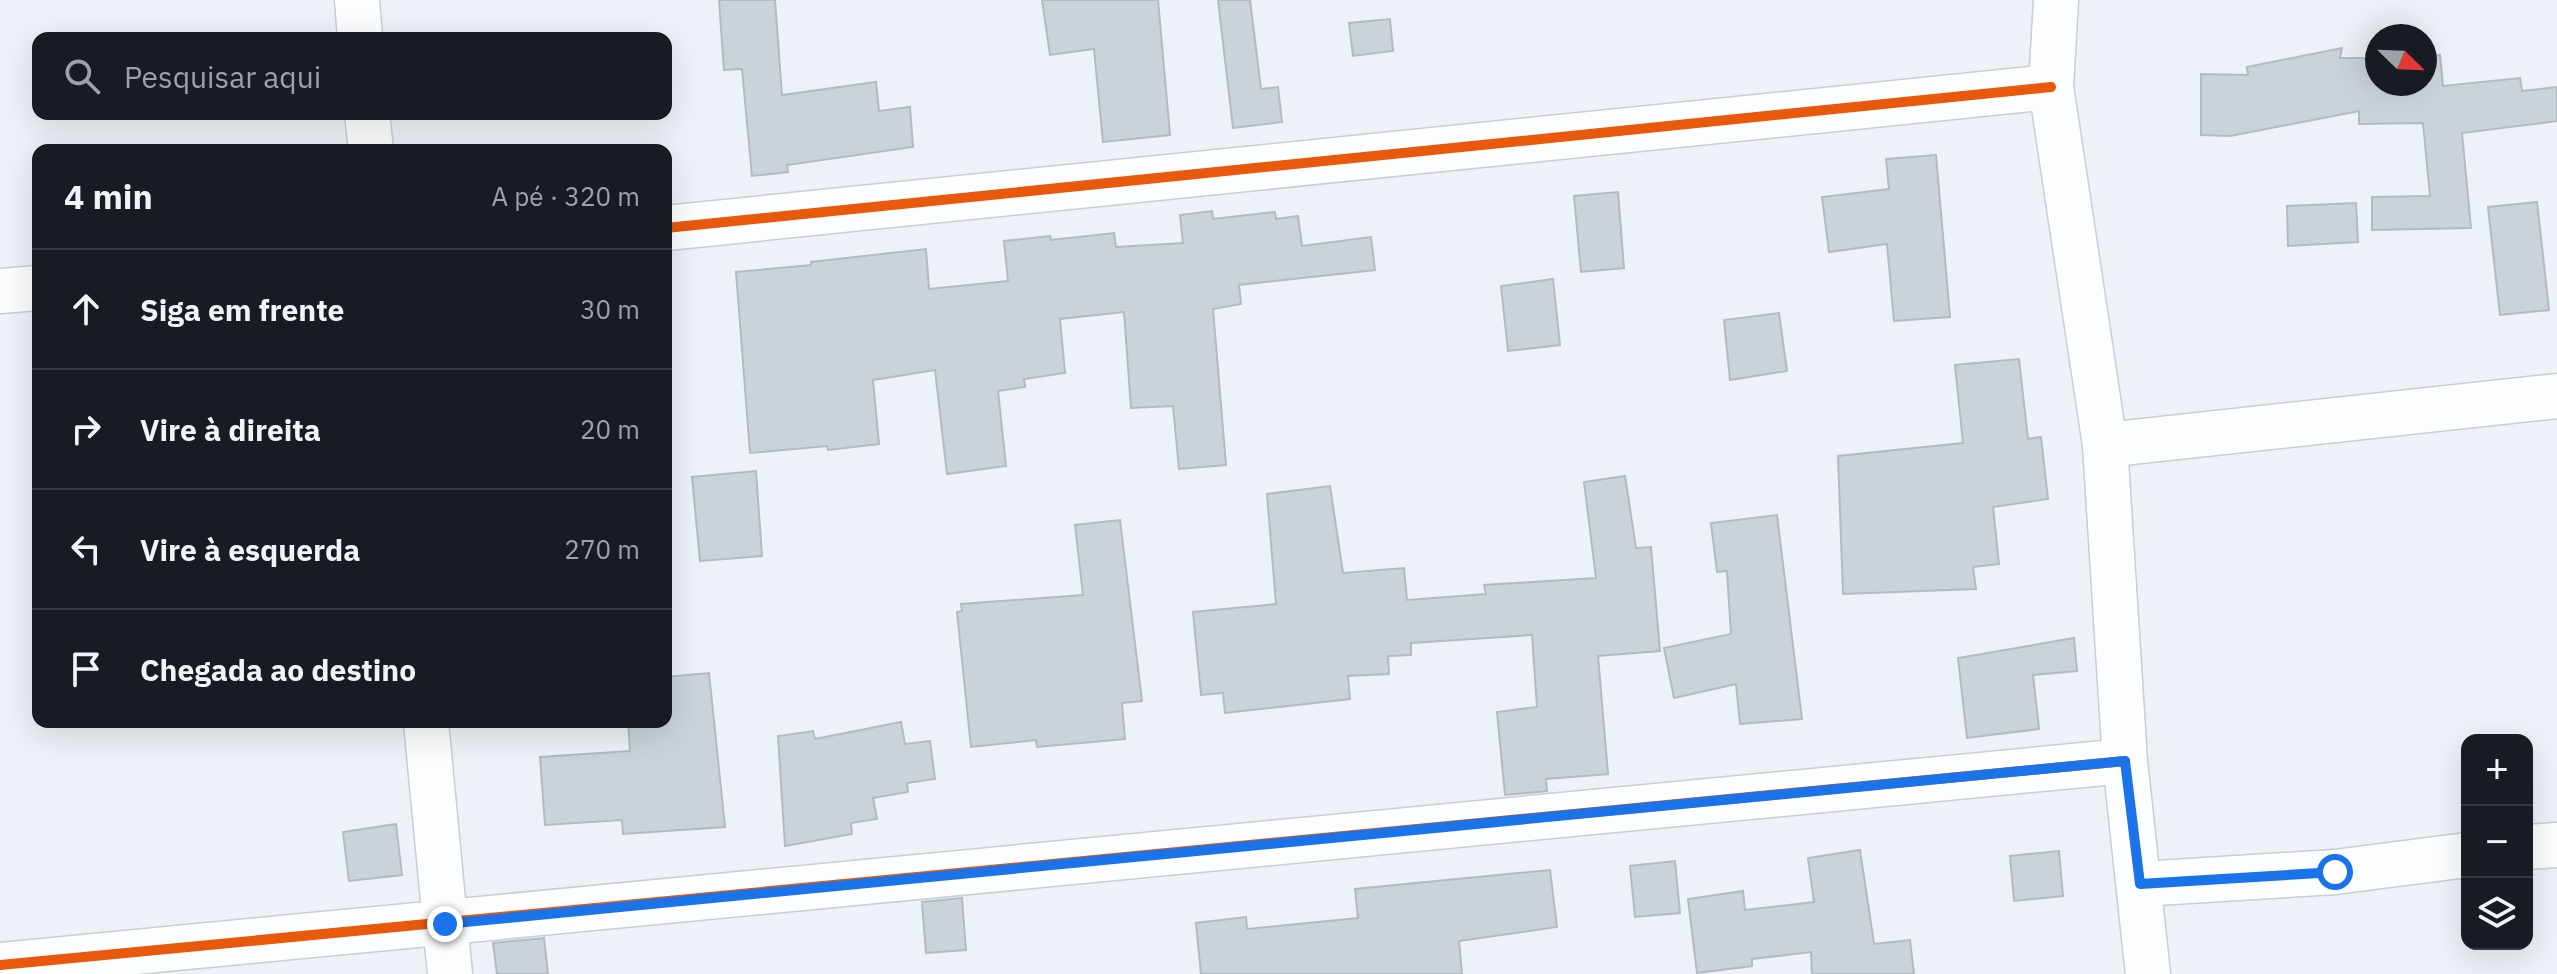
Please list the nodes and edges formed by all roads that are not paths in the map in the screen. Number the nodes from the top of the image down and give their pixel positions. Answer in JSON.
{"nodes":[{"id":1,"x":357,"y":0,"type":"edge"},
{"id":2,"x":2063,"y":1,"type":"edge"},
{"id":3,"x":360,"y":32,"type":"edge"},
{"id":4,"x":2051,"y":87,"type":"junction"},
{"id":5,"x":368,"y":120,"type":"edge"},
{"id":6,"x":370,"y":144,"type":"edge"},
{"id":7,"x":672,"y":227,"type":"edge"},
{"id":8,"x":32,"y":288,"type":"edge"},
{"id":9,"x":0,"y":291,"type":"edge"},
{"id":10,"x":2557,"y":396,"type":"edge"},
{"id":11,"x":2105,"y":445,"type":"junction"},
{"id":12,"x":427,"y":728,"type":"edge"},
{"id":13,"x":2125,"y":761,"type":"junction"},
{"id":14,"x":2557,"y":845,"type":"edge"},
{"id":15,"x":2533,"y":847,"type":"edge"},
{"id":16,"x":2461,"y":856,"type":"edge"},
{"id":17,"x":2140,"y":884,"type":"junction"},
{"id":18,"x":445,"y":924,"type":"junction"},
{"id":19,"x":0,"y":965,"type":"edge"},
{"id":20,"x":450,"y":974,"type":"edge"},
{"id":21,"x":2148,"y":974,"type":"edge"}],
"edges":[{"from":1,"to":3,"type":"street"},
{"from":2,"to":4,"type":"street"},
{"from":4,"to":7,"type":"street"},
{"from":4,"to":11,"type":"street"},
{"from":5,"to":6,"type":"street"},
{"from":8,"to":9,"type":"street"},
{"from":10,"to":11,"type":"street"},
{"from":11,"to":13,"type":"street"},
{"from":12,"to":18,"type":"street"},
{"from":13,"to":17,"type":"street"},
{"from":13,"to":18,"type":"street"},
{"from":14,"to":15,"type":"street"},
{"from":16,"to":17,"type":"street"},
{"from":17,"to":21,"type":"street"},
{"from":18,"to":19,"type":"street"},
{"from":18,"to":20,"type":"street"}]}
